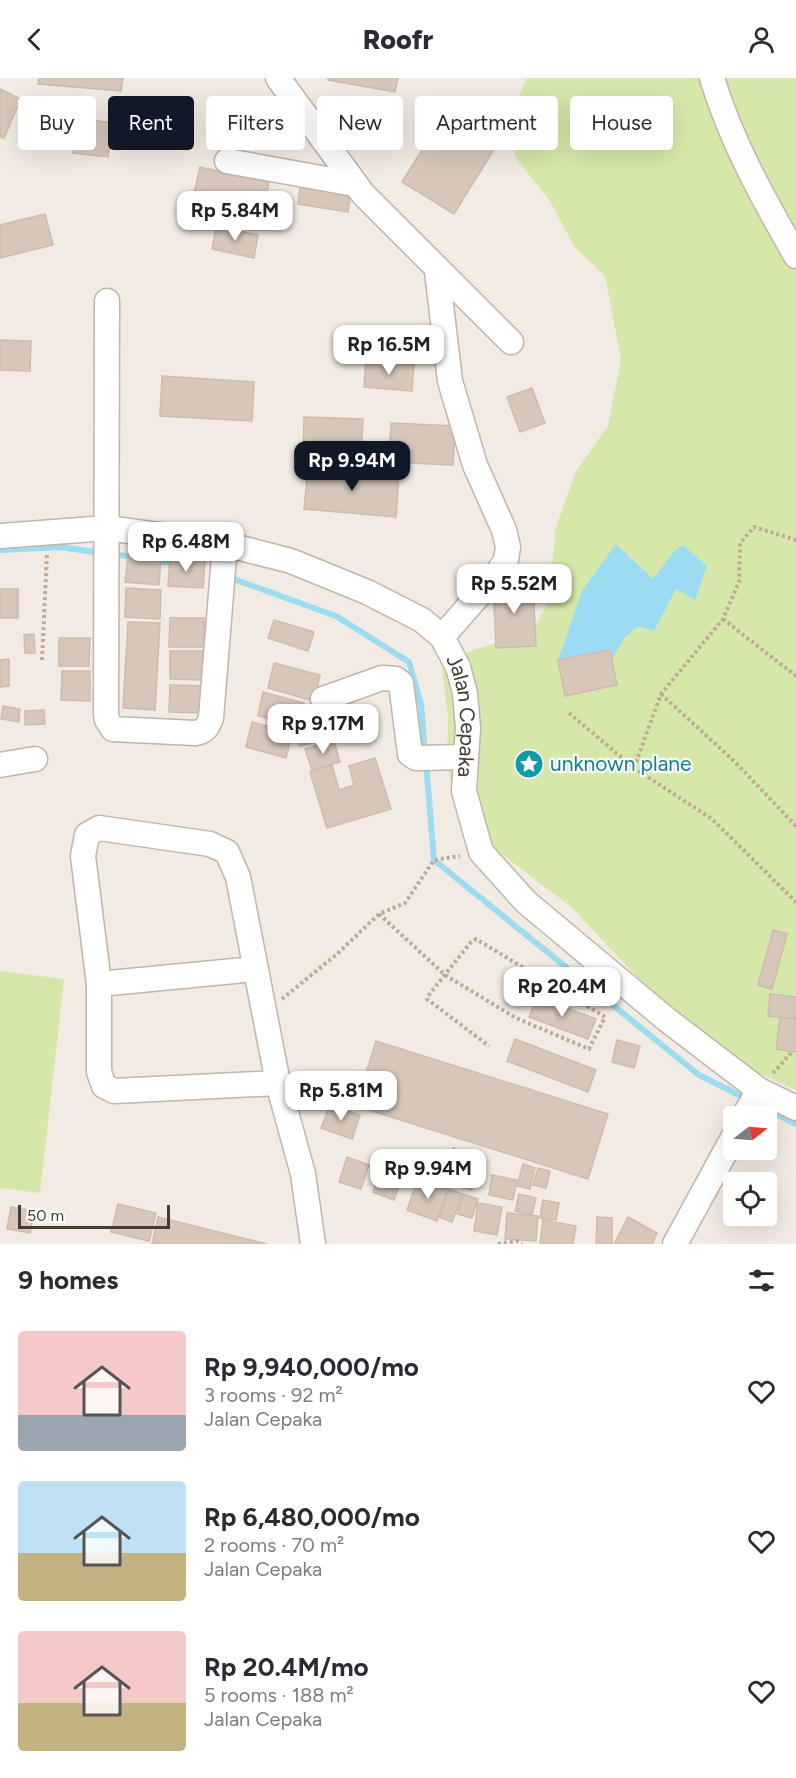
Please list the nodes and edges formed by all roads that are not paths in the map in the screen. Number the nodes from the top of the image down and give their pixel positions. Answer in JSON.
{"nodes":[{"id":1,"x":278,"y":78,"type":"edge"},
{"id":2,"x":712,"y":78,"type":"edge"},
{"id":3,"x":227,"y":161,"type":"dead end"},
{"id":4,"x":354,"y":184,"type":"junction"},
{"id":5,"x":796,"y":256,"type":"edge"},
{"id":6,"x":437,"y":271,"type":"junction"},
{"id":7,"x":106,"y":301,"type":"dead end"},
{"id":8,"x":511,"y":342,"type":"dead end"},
{"id":9,"x":107,"y":528,"type":"junction"},
{"id":10,"x":0,"y":536,"type":"edge"},
{"id":11,"x":225,"y":544,"type":"junction"},
{"id":12,"x":442,"y":637,"type":"junction"},
{"id":13,"x":323,"y":699,"type":"dead end"},
{"id":14,"x":465,"y":757,"type":"junction"},
{"id":15,"x":35,"y":759,"type":"dead end"},
{"id":16,"x":0,"y":765,"type":"edge"},
{"id":17,"x":255,"y":969,"type":"junction"},
{"id":18,"x":99,"y":984,"type":"junction"},
{"id":19,"x":278,"y":1083,"type":"junction"},
{"id":20,"x":759,"y":1090,"type":"junction"},
{"id":21,"x":750,"y":1106,"type":"edge"},
{"id":22,"x":796,"y":1108,"type":"edge"},
{"id":23,"x":723,"y":1156,"type":"edge"},
{"id":24,"x":313,"y":1244,"type":"edge"},
{"id":25,"x":675,"y":1244,"type":"edge"}],
"edges":[{"from":1,"to":4,"type":"street"},
{"from":2,"to":5,"type":"street"},
{"from":3,"to":4,"type":"street"},
{"from":4,"to":6,"type":"street"},
{"from":6,"to":8,"type":"street"},
{"from":6,"to":12,"type":"street"},
{"from":7,"to":9,"type":"street"},
{"from":9,"to":10,"type":"street","name":"Jalan Cepaka"},
{"from":9,"to":11,"type":"street","name":"Jalan Cepaka"},
{"from":9,"to":11,"type":"street"},
{"from":11,"to":12,"type":"street","name":"Jalan Cepaka"},
{"from":12,"to":14,"type":"street","name":"Jalan Cepaka"},
{"from":13,"to":14,"type":"street"},
{"from":14,"to":20,"type":"street","name":"Jalan Cepaka"},
{"from":15,"to":16,"type":"street"},
{"from":17,"to":18,"type":"street"},
{"from":17,"to":18,"type":"street"},
{"from":17,"to":19,"type":"street"},
{"from":18,"to":19,"type":"street"},
{"from":19,"to":24,"type":"street"},
{"from":20,"to":21,"type":"street"},
{"from":20,"to":22,"type":"street","name":"Jalan Cepaka"},
{"from":23,"to":25,"type":"street"}]}
